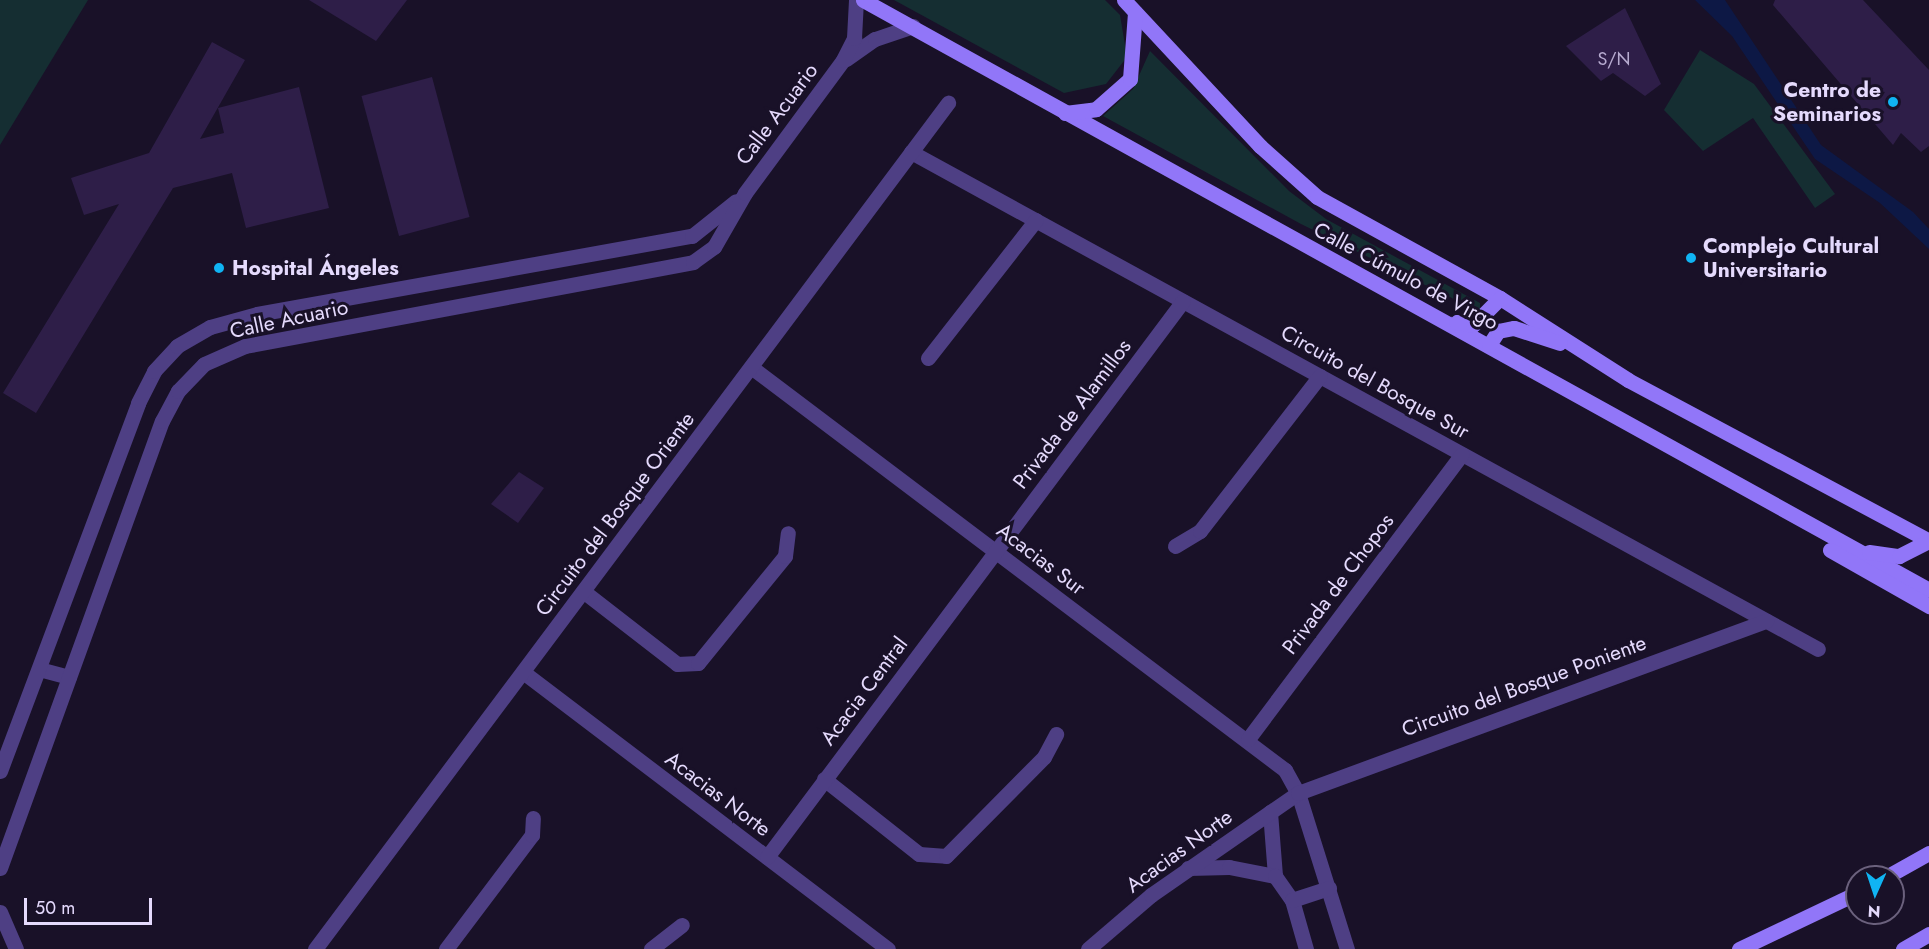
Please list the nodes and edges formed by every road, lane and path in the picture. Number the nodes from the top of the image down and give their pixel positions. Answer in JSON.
{"nodes":[{"id":1,"x":856,"y":0,"type":"edge"},
{"id":2,"x":863,"y":0,"type":"edge"},
{"id":3,"x":1124,"y":0,"type":"edge"},
{"id":4,"x":1136,"y":12,"type":"junction"},
{"id":5,"x":913,"y":26,"type":"junction"},
{"id":6,"x":843,"y":60,"type":"junction"},
{"id":7,"x":948,"y":103,"type":"dead end"},
{"id":8,"x":1065,"y":113,"type":"junction"},
{"id":9,"x":911,"y":152,"type":"junction"},
{"id":10,"x":745,"y":193,"type":"junction"},
{"id":11,"x":1036,"y":220,"type":"junction"},
{"id":12,"x":1401,"y":298,"type":"junction"},
{"id":13,"x":1500,"y":298,"type":"junction"},
{"id":14,"x":1183,"y":301,"type":"junction"},
{"id":15,"x":1489,"y":345,"type":"junction"},
{"id":16,"x":1577,"y":348,"type":"junction"},
{"id":17,"x":928,"y":358,"type":"dead end"},
{"id":18,"x":751,"y":367,"type":"junction"},
{"id":19,"x":1320,"y":376,"type":"junction"},
{"id":20,"x":1462,"y":454,"type":"junction"},
{"id":21,"x":1772,"y":507,"type":"junction"},
{"id":22,"x":788,"y":534,"type":"dead end"},
{"id":23,"x":1832,"y":539,"type":"junction"},
{"id":24,"x":1928,"y":541,"type":"edge"},
{"id":25,"x":1176,"y":546,"type":"dead end"},
{"id":26,"x":995,"y":551,"type":"junction"},
{"id":27,"x":1929,"y":590,"type":"edge"},
{"id":28,"x":584,"y":591,"type":"junction"},
{"id":29,"x":1929,"y":606,"type":"edge"},
{"id":30,"x":1766,"y":621,"type":"junction"},
{"id":31,"x":1818,"y":649,"type":"dead end"},
{"id":32,"x":39,"y":669,"type":"junction"},
{"id":33,"x":523,"y":672,"type":"junction"},
{"id":34,"x":69,"y":677,"type":"junction"},
{"id":35,"x":1056,"y":734,"type":"dead end"},
{"id":36,"x":1248,"y":739,"type":"junction"},
{"id":37,"x":0,"y":771,"type":"edge"},
{"id":38,"x":824,"y":779,"type":"junction"},
{"id":39,"x":1298,"y":793,"type":"junction"},
{"id":40,"x":1270,"y":812,"type":"junction"},
{"id":41,"x":533,"y":818,"type":"dead end"},
{"id":42,"x":1929,"y":853,"type":"edge"},
{"id":43,"x":767,"y":857,"type":"junction"},
{"id":44,"x":1905,"y":866,"type":"edge"},
{"id":45,"x":0,"y":868,"type":"edge"},
{"id":46,"x":1188,"y":868,"type":"junction"},
{"id":47,"x":1275,"y":876,"type":"junction"},
{"id":48,"x":1329,"y":888,"type":"junction"},
{"id":49,"x":1845,"y":899,"type":"edge"},
{"id":50,"x":1292,"y":900,"type":"junction"},
{"id":51,"x":0,"y":912,"type":"edge"},
{"id":52,"x":682,"y":925,"type":"dead end"},
{"id":53,"x":1929,"y":934,"type":"edge"},
{"id":54,"x":0,"y":942,"type":"edge"},
{"id":55,"x":14,"y":949,"type":"edge"},
{"id":56,"x":315,"y":949,"type":"edge"},
{"id":57,"x":446,"y":949,"type":"edge"},
{"id":58,"x":651,"y":949,"type":"edge"},
{"id":59,"x":888,"y":949,"type":"edge"},
{"id":60,"x":1088,"y":949,"type":"edge"},
{"id":61,"x":1306,"y":949,"type":"edge"},
{"id":62,"x":1347,"y":949,"type":"edge"},
{"id":63,"x":1739,"y":949,"type":"edge"},
{"id":64,"x":1903,"y":949,"type":"edge"}],
"edges":[{"from":1,"to":6,"type":"street","name":"Calle Acuario"},
{"from":2,"to":5,"type":"main road","name":"Calle Cúmulo de Virgo"},
{"from":3,"to":4,"type":"main road","name":"Calle Cúmulo de Virgo"},
{"from":4,"to":8,"type":"main road"},
{"from":4,"to":13,"type":"main road","name":"Calle Cúmulo de Virgo"},
{"from":5,"to":6,"type":"street","name":"Calle Acuario"},
{"from":5,"to":8,"type":"main road","name":"Calle Cúmulo de Virgo"},
{"from":6,"to":10,"type":"street","name":"Calle Acuario"},
{"from":7,"to":9,"type":"street","name":"Circuito del Bosque Oriente"},
{"from":8,"to":12,"type":"main road","name":"Calle Cúmulo de Virgo"},
{"from":9,"to":11,"type":"street","name":"Circuito del Bosque Sur"},
{"from":9,"to":18,"type":"street","name":"Circuito del Bosque Oriente"},
{"from":10,"to":32,"type":"street","name":"Calle Acuario"},
{"from":10,"to":34,"type":"street","name":"Calle Acuario"},
{"from":11,"to":14,"type":"street","name":"Circuito del Bosque Sur"},
{"from":11,"to":17,"type":"street"},
{"from":12,"to":13,"type":"main road"},
{"from":12,"to":15,"type":"main road","name":"Calle Cúmulo de Virgo"},
{"from":13,"to":16,"type":"main road","name":"Calle Cúmulo de Virgo"},
{"from":14,"to":19,"type":"street","name":"Circuito del Bosque Sur"},
{"from":14,"to":26,"type":"street","name":"Privada de Alamillos"},
{"from":15,"to":16,"type":"main road"},
{"from":15,"to":21,"type":"main road","name":"Calle Cúmulo de Virgo"},
{"from":16,"to":24,"type":"main road","name":"Calle Cúmulo de Virgo"},
{"from":18,"to":26,"type":"street","name":"Acacias Sur"},
{"from":18,"to":28,"type":"street","name":"Circuito del Bosque Oriente"},
{"from":19,"to":20,"type":"street","name":"Circuito del Bosque Sur"},
{"from":19,"to":25,"type":"street"},
{"from":20,"to":30,"type":"street","name":"Circuito del Bosque Sur"},
{"from":20,"to":36,"type":"street","name":"Privada de Chopos"},
{"from":21,"to":23,"type":"main road","name":"Calle Cúmulo de Virgo"},
{"from":21,"to":29,"type":"main road"},
{"from":22,"to":28,"type":"street"},
{"from":23,"to":24,"type":"main road"},
{"from":23,"to":27,"type":"main road","name":"Calle Cúmulo de Virgo"},
{"from":26,"to":36,"type":"street","name":"Acacias Sur"},
{"from":26,"to":38,"type":"street","name":"Acacia Central"},
{"from":28,"to":33,"type":"street","name":"Circuito del Bosque Oriente"},
{"from":30,"to":31,"type":"street","name":"Circuito del Bosque Sur"},
{"from":30,"to":39,"type":"street","name":"Circuito del Bosque Poniente"},
{"from":32,"to":34,"type":"street"},
{"from":32,"to":37,"type":"street","name":"Calle Acuario"},
{"from":33,"to":43,"type":"street","name":"Acacias Norte"},
{"from":33,"to":56,"type":"street","name":"Circuito del Bosque Oriente"},
{"from":34,"to":45,"type":"street","name":"Calle Acuario"},
{"from":35,"to":38,"type":"street"},
{"from":36,"to":39,"type":"street","name":"Acacias Sur"},
{"from":38,"to":43,"type":"street","name":"Acacia Central"},
{"from":39,"to":40,"type":"street","name":"Acacias Norte"},
{"from":39,"to":48,"type":"street","name":"Acacias Sur"},
{"from":40,"to":46,"type":"street","name":"Acacias Norte"},
{"from":40,"to":47,"type":"street"},
{"from":41,"to":57,"type":"street"},
{"from":42,"to":44,"type":"main road"},
{"from":43,"to":59,"type":"street","name":"Acacias Norte"},
{"from":46,"to":47,"type":"street"},
{"from":46,"to":60,"type":"street","name":"Acacias Norte"},
{"from":47,"to":50,"type":"street"},
{"from":48,"to":50,"type":"street"},
{"from":48,"to":62,"type":"street","name":"Acacias Sur"},
{"from":49,"to":63,"type":"main road"},
{"from":50,"to":61,"type":"street"},
{"from":51,"to":55,"type":"street"},
{"from":52,"to":58,"type":"street"},
{"from":53,"to":64,"type":"main road"},
{"from":54,"to":55,"type":"street"}]}
